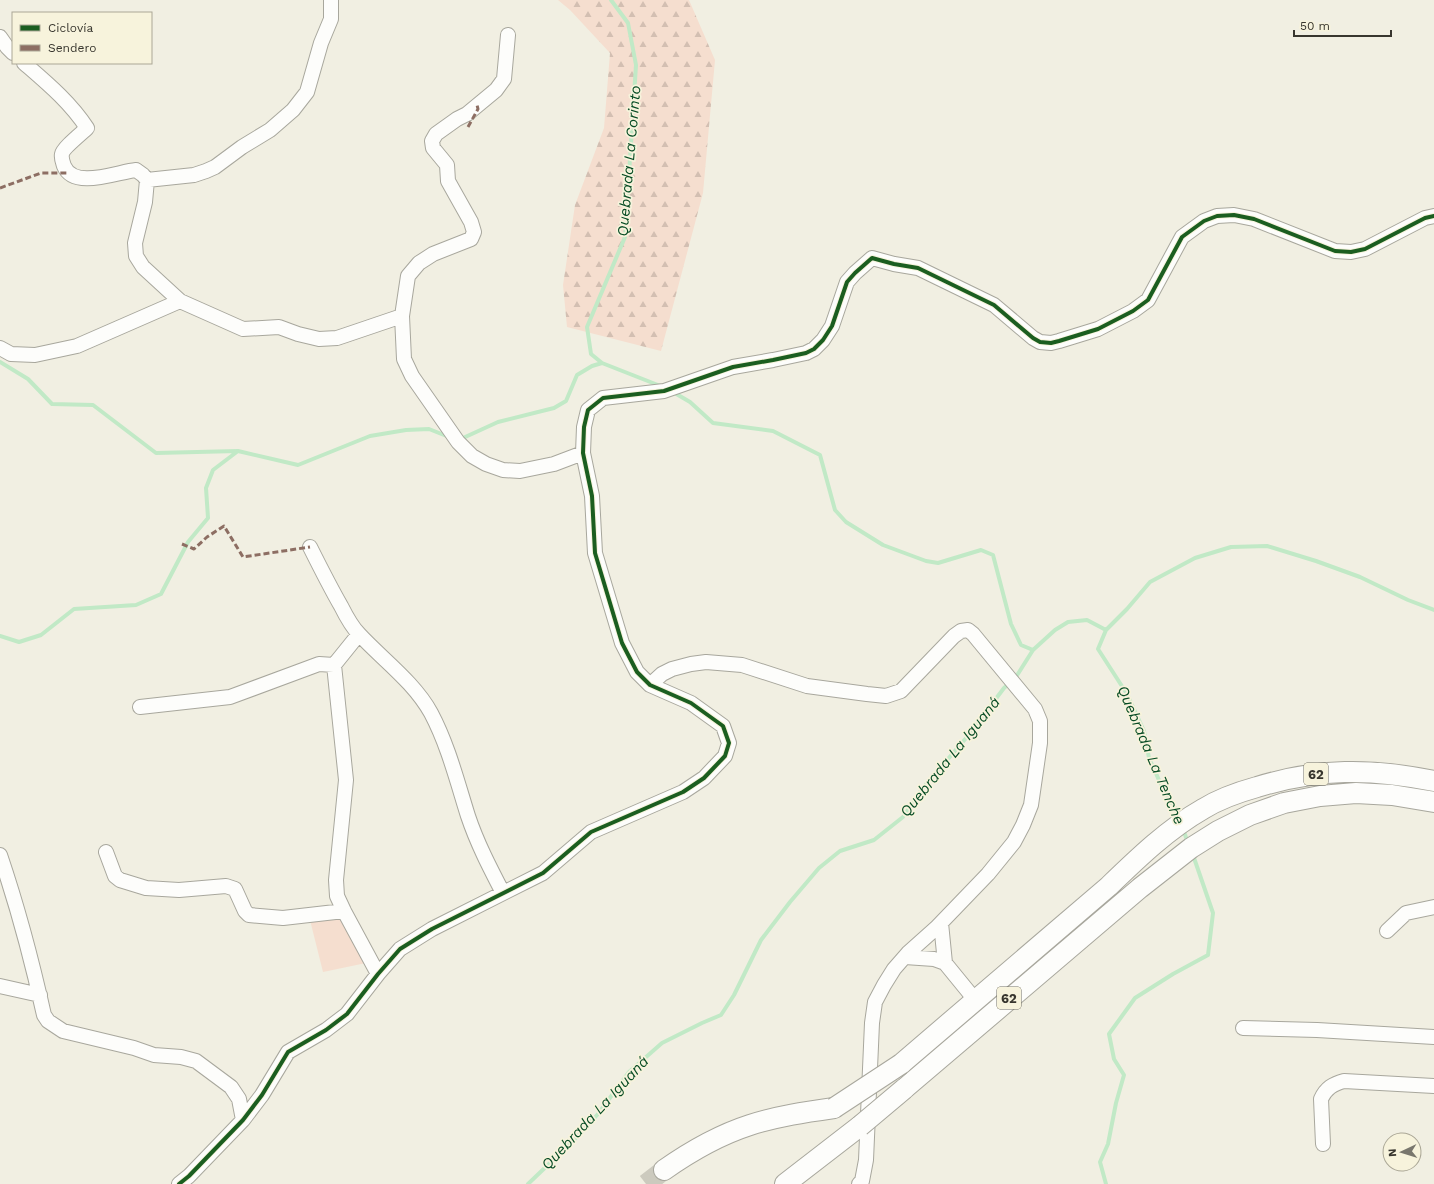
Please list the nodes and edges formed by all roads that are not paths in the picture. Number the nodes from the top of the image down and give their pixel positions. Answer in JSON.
{"nodes":[{"id":1,"x":332,"y":0,"type":"edge"},
{"id":2,"x":508,"y":35,"type":"dead end"},
{"id":3,"x":0,"y":37,"type":"edge"},
{"id":4,"x":12,"y":52,"type":"edge"},
{"id":5,"x":25,"y":64,"type":"edge"},
{"id":6,"x":147,"y":180,"type":"junction"},
{"id":7,"x":1434,"y":216,"type":"edge"},
{"id":8,"x":180,"y":301,"type":"junction"},
{"id":9,"x":402,"y":316,"type":"junction"},
{"id":10,"x":0,"y":348,"type":"edge"},
{"id":11,"x":583,"y":454,"type":"junction"},
{"id":12,"x":310,"y":547,"type":"dead end"},
{"id":13,"x":359,"y":634,"type":"junction"},
{"id":14,"x":334,"y":666,"type":"junction"},
{"id":15,"x":650,"y":685,"type":"junction"},
{"id":16,"x":140,"y":707,"type":"dead end"},
{"id":17,"x":1434,"y":781,"type":"edge"},
{"id":18,"x":1434,"y":802,"type":"edge"},
{"id":19,"x":106,"y":852,"type":"dead end"},
{"id":20,"x":0,"y":855,"type":"edge"},
{"id":21,"x":503,"y":893,"type":"junction"},
{"id":22,"x":1434,"y":907,"type":"edge"},
{"id":23,"x":344,"y":910,"type":"junction"},
{"id":24,"x":941,"y":923,"type":"junction"},
{"id":25,"x":1387,"y":931,"type":"dead end"},
{"id":26,"x":905,"y":957,"type":"junction"},
{"id":27,"x":945,"y":963,"type":"junction"},
{"id":28,"x":378,"y":974,"type":"junction"},
{"id":29,"x":0,"y":986,"type":"edge"},
{"id":30,"x":40,"y":995,"type":"junction"},
{"id":31,"x":976,"y":1001,"type":"junction"},
{"id":32,"x":1244,"y":1028,"type":"dead end"},
{"id":33,"x":1434,"y":1037,"type":"edge"},
{"id":34,"x":1434,"y":1086,"type":"edge"},
{"id":35,"x":244,"y":1120,"type":"junction"},
{"id":36,"x":1322,"y":1144,"type":"dead end"},
{"id":37,"x":664,"y":1170,"type":"tunnel mouth"},
{"id":38,"x":797,"y":1180,"type":"edge"},
{"id":39,"x":178,"y":1184,"type":"edge"},
{"id":40,"x":859,"y":1184,"type":"edge"}],
"edges":[{"from":1,"to":6,"type":"street"},
{"from":2,"to":9,"type":"street"},
{"from":3,"to":4,"type":"street"},
{"from":5,"to":6,"type":"street"},
{"from":6,"to":8,"type":"street"},
{"from":7,"to":11,"type":"street"},
{"from":8,"to":9,"type":"street"},
{"from":8,"to":10,"type":"street"},
{"from":9,"to":11,"type":"street"},
{"from":11,"to":15,"type":"street"},
{"from":12,"to":13,"type":"street"},
{"from":13,"to":14,"type":"street"},
{"from":13,"to":21,"type":"street"},
{"from":14,"to":16,"type":"street"},
{"from":14,"to":23,"type":"street"},
{"from":15,"to":21,"type":"street"},
{"from":15,"to":24,"type":"street"},
{"from":17,"to":31,"type":"highway","number":"62"},
{"from":18,"to":38,"type":"highway","number":"62","bridge":true},
{"from":19,"to":23,"type":"street"},
{"from":20,"to":30,"type":"street"},
{"from":21,"to":28,"type":"street"},
{"from":22,"to":25,"type":"street"},
{"from":23,"to":28,"type":"street"},
{"from":24,"to":26,"type":"street"},
{"from":24,"to":27,"type":"street"},
{"from":26,"to":27,"type":"street"},
{"from":26,"to":40,"type":"street"},
{"from":27,"to":31,"type":"street"},
{"from":28,"to":35,"type":"street"},
{"from":29,"to":30,"type":"street"},
{"from":30,"to":35,"type":"street"},
{"from":31,"to":37,"type":"highway","number":"62","bridge":true},
{"from":32,"to":33,"type":"street"},
{"from":34,"to":36,"type":"street"},
{"from":35,"to":39,"type":"street"}]}
